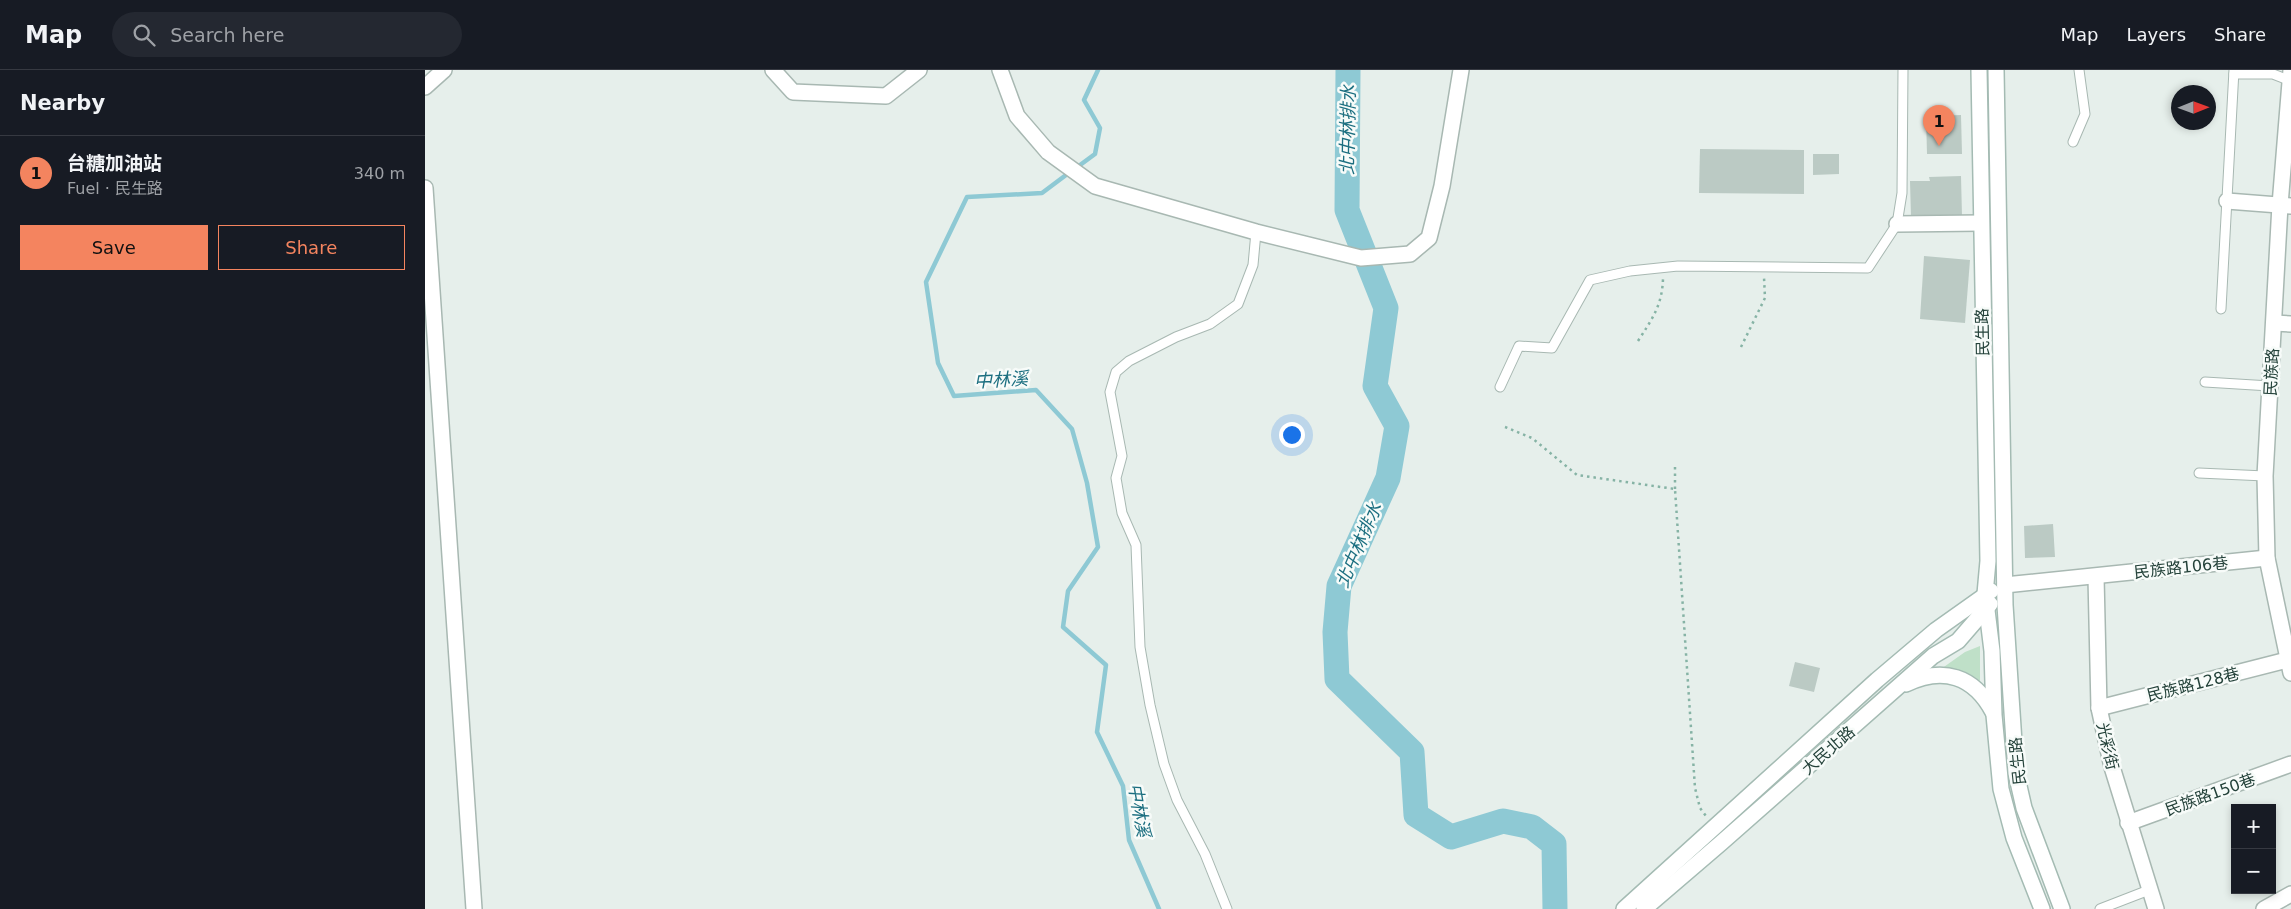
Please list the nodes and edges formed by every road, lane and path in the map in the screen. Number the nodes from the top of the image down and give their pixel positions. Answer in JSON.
{"nodes":[{"id":1,"x":444,"y":70,"type":"edge"},
{"id":2,"x":773,"y":70,"type":"edge"},
{"id":3,"x":919,"y":70,"type":"edge"},
{"id":4,"x":1000,"y":70,"type":"edge"},
{"id":5,"x":1461,"y":70,"type":"edge"},
{"id":6,"x":1903,"y":70,"type":"edge"},
{"id":7,"x":1979,"y":70,"type":"edge"},
{"id":8,"x":1996,"y":70,"type":"edge"},
{"id":9,"x":2079,"y":70,"type":"edge"},
{"id":10,"x":2234,"y":72,"type":"edge"},
{"id":11,"x":2291,"y":77,"type":"edge"},
{"id":12,"x":425,"y":86,"type":"edge"},
{"id":13,"x":2073,"y":142,"type":"dead end"},
{"id":14,"x":425,"y":188,"type":"edge"},
{"id":15,"x":2227,"y":201,"type":"junction"},
{"id":16,"x":2286,"y":205,"type":"edge"},
{"id":17,"x":1981,"y":223,"type":"junction"},
{"id":18,"x":1897,"y":224,"type":"junction"},
{"id":19,"x":1256,"y":232,"type":"junction"},
{"id":20,"x":1763,"y":267,"type":"junction"},
{"id":21,"x":1663,"y":268,"type":"junction"},
{"id":22,"x":2221,"y":309,"type":"dead end"},
{"id":23,"x":2274,"y":323,"type":"junction"},
{"id":24,"x":2291,"y":324,"type":"edge"},
{"id":25,"x":1638,"y":341,"type":"dead end"},
{"id":26,"x":1741,"y":347,"type":"dead end"},
{"id":27,"x":2205,"y":382,"type":"dead end"},
{"id":28,"x":2270,"y":386,"type":"junction"},
{"id":29,"x":1500,"y":387,"type":"dead end"},
{"id":30,"x":1505,"y":427,"type":"dead end"},
{"id":31,"x":1675,"y":466,"type":"dead end"},
{"id":32,"x":2199,"y":473,"type":"dead end"},
{"id":33,"x":2265,"y":476,"type":"junction"},
{"id":34,"x":1675,"y":489,"type":"junction"},
{"id":35,"x":2267,"y":558,"type":"junction"},
{"id":36,"x":2096,"y":577,"type":"junction"},
{"id":37,"x":2005,"y":585,"type":"junction"},
{"id":38,"x":1985,"y":602,"type":"junction"},
{"id":39,"x":2289,"y":666,"type":"edge"},
{"id":40,"x":1896,"y":690,"type":"junction"},
{"id":41,"x":2099,"y":708,"type":"junction"},
{"id":42,"x":1994,"y":715,"type":"junction"},
{"id":43,"x":2291,"y":764,"type":"edge"},
{"id":44,"x":2128,"y":823,"type":"junction"},
{"id":45,"x":1713,"y":827,"type":"junction"},
{"id":46,"x":2149,"y":890,"type":"junction"},
{"id":47,"x":2291,"y":894,"type":"edge"},
{"id":48,"x":474,"y":909,"type":"edge"},
{"id":49,"x":1227,"y":909,"type":"edge"},
{"id":50,"x":1624,"y":909,"type":"edge"},
{"id":51,"x":1644,"y":909,"type":"edge"},
{"id":52,"x":2042,"y":909,"type":"edge"},
{"id":53,"x":2062,"y":909,"type":"edge"},
{"id":54,"x":2099,"y":909,"type":"edge"},
{"id":55,"x":2156,"y":909,"type":"edge"},
{"id":56,"x":2264,"y":909,"type":"edge"}],
"edges":[{"from":1,"to":12,"type":"street"},
{"from":2,"to":3,"type":"street"},
{"from":4,"to":19,"type":"street"},
{"from":5,"to":19,"type":"street"},
{"from":6,"to":18,"type":"lane"},
{"from":7,"to":17,"type":"street","name":"民生路"},
{"from":8,"to":37,"type":"street","name":"民生路"},
{"from":9,"to":13,"type":"lane"},
{"from":10,"to":11,"type":"lane"},
{"from":10,"to":15,"type":"lane"},
{"from":11,"to":16,"type":"street","name":"民族路"},
{"from":14,"to":48,"type":"street"},
{"from":15,"to":16,"type":"street"},
{"from":15,"to":22,"type":"lane"},
{"from":16,"to":23,"type":"street","name":"民族路"},
{"from":17,"to":18,"type":"street"},
{"from":17,"to":38,"type":"street","name":"民生路"},
{"from":18,"to":20,"type":"lane"},
{"from":19,"to":49,"type":"lane"},
{"from":20,"to":21,"type":"lane"},
{"from":20,"to":26,"type":"path"},
{"from":21,"to":25,"type":"path"},
{"from":21,"to":29,"type":"lane"},
{"from":23,"to":24,"type":"street"},
{"from":23,"to":28,"type":"street","name":"民族路"},
{"from":27,"to":28,"type":"lane"},
{"from":28,"to":33,"type":"street","name":"民族路"},
{"from":30,"to":34,"type":"path"},
{"from":31,"to":34,"type":"path"},
{"from":32,"to":33,"type":"lane"},
{"from":33,"to":35,"type":"street","name":"民族路"},
{"from":34,"to":45,"type":"path"},
{"from":35,"to":36,"type":"street","name":"民族路106巷"},
{"from":35,"to":39,"type":"street","name":"民族路"},
{"from":36,"to":37,"type":"street","name":"民族路106巷"},
{"from":36,"to":41,"type":"street","name":"光彩街"},
{"from":37,"to":38,"type":"street","name":"大民北路"},
{"from":37,"to":53,"type":"street","name":"民生路"},
{"from":38,"to":40,"type":"street","name":"大民北路"},
{"from":38,"to":42,"type":"street","name":"民生路"},
{"from":38,"to":45,"type":"street","name":"大民北路"},
{"from":39,"to":41,"type":"street","name":"民族路128巷"},
{"from":40,"to":42,"type":"street"},
{"from":40,"to":51,"type":"street","name":"大民北路"},
{"from":41,"to":44,"type":"street","name":"光彩街"},
{"from":42,"to":52,"type":"street","name":"民生路"},
{"from":43,"to":44,"type":"street","name":"民族路150巷"},
{"from":44,"to":46,"type":"street","name":"光彩街"},
{"from":45,"to":50,"type":"street","name":"大民北路"},
{"from":46,"to":54,"type":"lane"},
{"from":46,"to":55,"type":"street","name":"光彩街"},
{"from":47,"to":56,"type":"street"}]}
